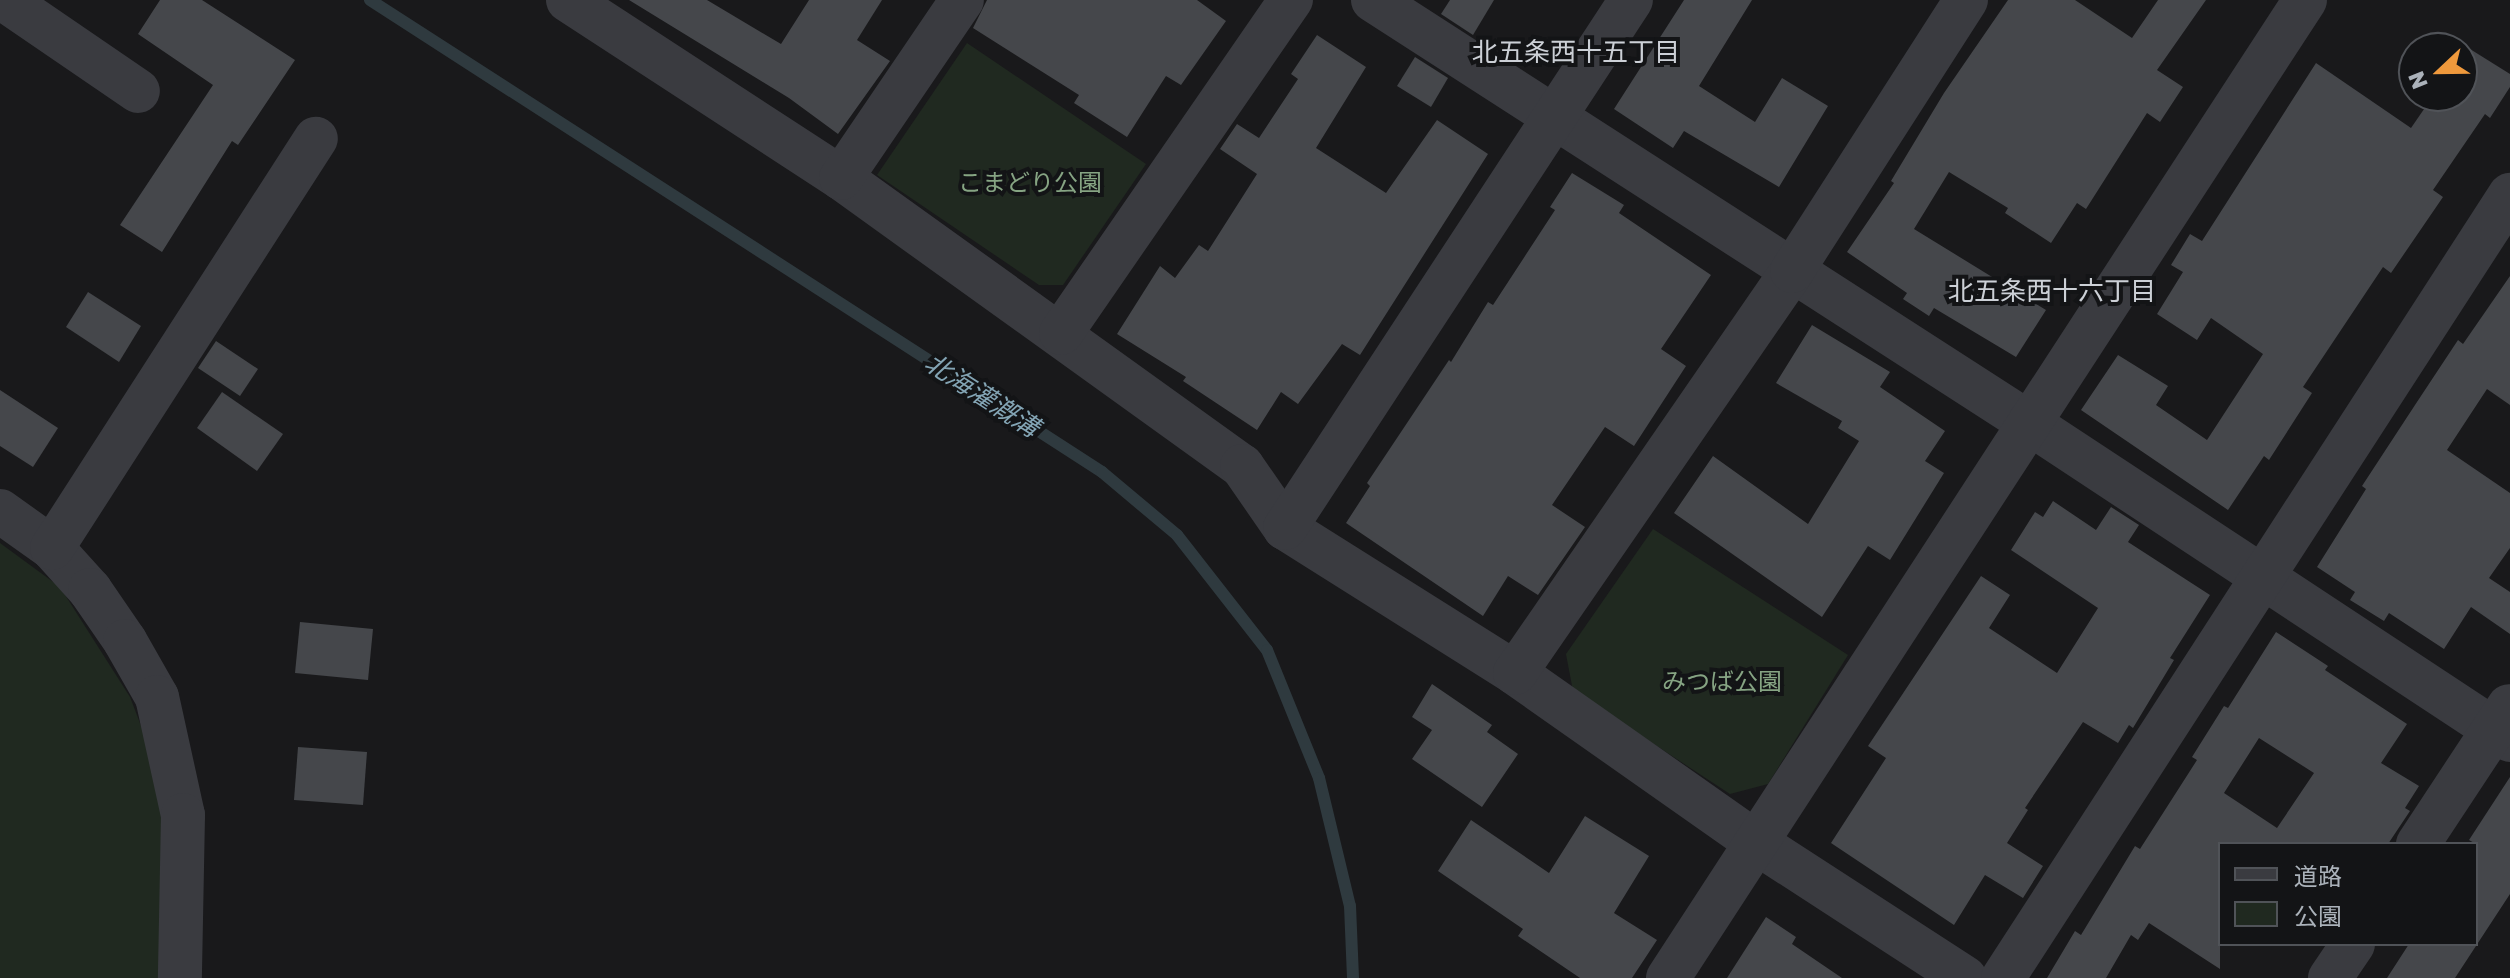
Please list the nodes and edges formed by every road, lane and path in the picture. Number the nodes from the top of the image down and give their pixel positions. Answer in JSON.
{"nodes":[{"id":1,"x":5,"y":0,"type":"edge"},
{"id":2,"x":962,"y":0,"type":"edge"},
{"id":3,"x":1291,"y":0,"type":"edge"},
{"id":4,"x":1373,"y":0,"type":"edge"},
{"id":5,"x":1631,"y":0,"type":"edge"},
{"id":6,"x":1966,"y":0,"type":"edge"},
{"id":7,"x":2305,"y":0,"type":"edge"},
{"id":8,"x":596,"y":8,"type":"edge"},
{"id":9,"x":138,"y":91,"type":"dead end"},
{"id":10,"x":1555,"y":117,"type":"junction"},
{"id":11,"x":316,"y":139,"type":"dead end"},
{"id":12,"x":841,"y":178,"type":"junction"},
{"id":13,"x":2510,"y":195,"type":"edge"},
{"id":14,"x":1792,"y":271,"type":"junction"},
{"id":15,"x":1061,"y":333,"type":"junction"},
{"id":16,"x":2029,"y":423,"type":"junction"},
{"id":17,"x":0,"y":511,"type":"edge"},
{"id":18,"x":1285,"y":528,"type":"junction"},
{"id":19,"x":52,"y":548,"type":"junction"},
{"id":20,"x":2263,"y":577,"type":"junction"},
{"id":21,"x":1515,"y":673,"type":"junction"},
{"id":22,"x":2505,"y":724,"type":"edge"},
{"id":23,"x":2419,"y":842,"type":"edge"},
{"id":24,"x":1757,"y":843,"type":"junction"},
{"id":25,"x":2352,"y":946,"type":"edge"},
{"id":26,"x":180,"y":978,"type":"edge"},
{"id":27,"x":1668,"y":978,"type":"edge"},
{"id":28,"x":1965,"y":978,"type":"edge"},
{"id":29,"x":2003,"y":978,"type":"edge"},
{"id":30,"x":2330,"y":978,"type":"edge"}],
"edges":[{"from":1,"to":9,"type":"street"},
{"from":2,"to":12,"type":"street"},
{"from":3,"to":15,"type":"street"},
{"from":4,"to":10,"type":"street"},
{"from":5,"to":10,"type":"street"},
{"from":6,"to":14,"type":"street"},
{"from":7,"to":16,"type":"street"},
{"from":8,"to":12,"type":"street"},
{"from":10,"to":14,"type":"street"},
{"from":10,"to":18,"type":"street"},
{"from":11,"to":19,"type":"street"},
{"from":12,"to":15,"type":"street"},
{"from":13,"to":20,"type":"street"},
{"from":14,"to":16,"type":"street"},
{"from":14,"to":21,"type":"street"},
{"from":15,"to":18,"type":"street"},
{"from":16,"to":20,"type":"street"},
{"from":16,"to":24,"type":"street"},
{"from":17,"to":19,"type":"street"},
{"from":18,"to":21,"type":"street"},
{"from":19,"to":26,"type":"street"},
{"from":20,"to":22,"type":"street"},
{"from":20,"to":29,"type":"street"},
{"from":21,"to":24,"type":"street"},
{"from":22,"to":23,"type":"street"},
{"from":24,"to":27,"type":"street"},
{"from":24,"to":28,"type":"street"},
{"from":25,"to":30,"type":"street"}]}
